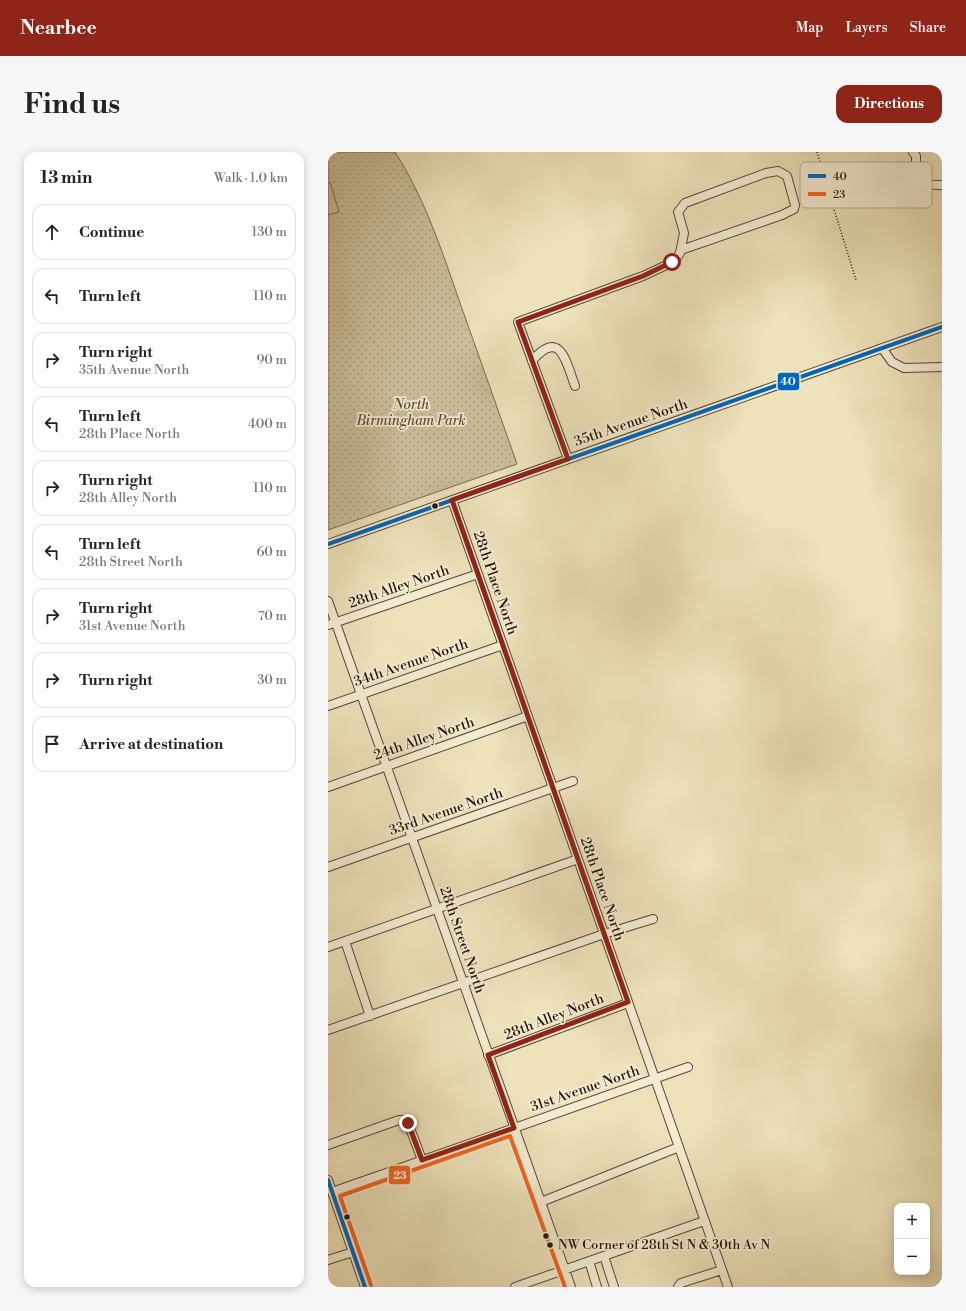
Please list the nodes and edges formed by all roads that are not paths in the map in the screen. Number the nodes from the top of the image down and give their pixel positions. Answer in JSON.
{"nodes":[{"id":1,"x":913,"y":152,"type":"edge"},
{"id":2,"x":916,"y":162,"type":"edge"},
{"id":3,"x":681,"y":250,"type":"junction"},
{"id":4,"x":942,"y":327,"type":"edge"},
{"id":5,"x":882,"y":348,"type":"junction"},
{"id":6,"x":532,"y":361,"type":"junction"},
{"id":7,"x":942,"y":367,"type":"edge"},
{"id":8,"x":575,"y":386,"type":"dead end"},
{"id":9,"x":568,"y":459,"type":"junction"},
{"id":10,"x":452,"y":500,"type":"junction"},
{"id":11,"x":328,"y":544,"type":"edge"},
{"id":12,"x":478,"y":574,"type":"junction"},
{"id":13,"x":328,"y":601,"type":"edge"},
{"id":14,"x":332,"y":624,"type":"edge"},
{"id":15,"x":503,"y":645,"type":"junction"},
{"id":16,"x":360,"y":695,"type":"junction"},
{"id":17,"x":328,"y":706,"type":"edge"},
{"id":18,"x":528,"y":716,"type":"junction"},
{"id":19,"x":386,"y":766,"type":"junction"},
{"id":20,"x":573,"y":781,"type":"dead end"},
{"id":21,"x":328,"y":787,"type":"edge"},
{"id":22,"x":553,"y":788,"type":"junction"},
{"id":23,"x":412,"y":838,"type":"junction"},
{"id":24,"x":578,"y":859,"type":"junction"},
{"id":25,"x":328,"y":867,"type":"edge"},
{"id":26,"x":437,"y":908,"type":"junction"},
{"id":27,"x":653,"y":919,"type":"dead end"},
{"id":28,"x":604,"y":934,"type":"junction"},
{"id":29,"x":345,"y":941,"type":"junction"},
{"id":30,"x":328,"y":947,"type":"edge"},
{"id":31,"x":463,"y":983,"type":"junction"},
{"id":32,"x":628,"y":1002,"type":"junction"},
{"id":33,"x":370,"y":1016,"type":"junction"},
{"id":34,"x":328,"y":1030,"type":"edge"},
{"id":35,"x":488,"y":1055,"type":"junction"},
{"id":36,"x":688,"y":1066,"type":"dead end"},
{"id":37,"x":655,"y":1078,"type":"junction"},
{"id":38,"x":514,"y":1128,"type":"junction"},
{"id":39,"x":328,"y":1144,"type":"edge"},
{"id":40,"x":679,"y":1147,"type":"junction"},
{"id":41,"x":422,"y":1160,"type":"junction"},
{"id":42,"x":328,"y":1180,"type":"edge"},
{"id":43,"x":332,"y":1192,"type":"junction"},
{"id":44,"x":541,"y":1202,"type":"junction"},
{"id":45,"x":704,"y":1221,"type":"junction"},
{"id":46,"x":353,"y":1252,"type":"junction"},
{"id":47,"x":604,"y":1256,"type":"junction"},
{"id":48,"x":328,"y":1260,"type":"edge"},
{"id":49,"x":589,"y":1261,"type":"junction"},
{"id":50,"x":565,"y":1270,"type":"junction"},
{"id":51,"x":722,"y":1270,"type":"junction"},
{"id":52,"x":365,"y":1287,"type":"edge"},
{"id":53,"x":515,"y":1287,"type":"edge"},
{"id":54,"x":571,"y":1287,"type":"edge"},
{"id":55,"x":597,"y":1287,"type":"edge"},
{"id":56,"x":614,"y":1287,"type":"edge"},
{"id":57,"x":678,"y":1287,"type":"edge"},
{"id":58,"x":728,"y":1287,"type":"edge"}],
"edges":[{"from":1,"to":2,"type":"street"},
{"from":3,"to":3,"type":"street"},
{"from":3,"to":6,"type":"street"},
{"from":4,"to":5,"type":"street","name":"35th Avenue North"},
{"from":5,"to":7,"type":"street"},
{"from":5,"to":9,"type":"street","name":"35th Avenue North"},
{"from":6,"to":8,"type":"street"},
{"from":6,"to":9,"type":"street"},
{"from":9,"to":10,"type":"street","name":"35th Avenue North"},
{"from":10,"to":11,"type":"street","name":"35th Avenue North"},
{"from":10,"to":12,"type":"street","name":"28th Place North"},
{"from":12,"to":14,"type":"street","name":"28th Alley North"},
{"from":12,"to":15,"type":"street","name":"28th Place North"},
{"from":13,"to":14,"type":"street","name":"28th Street North"},
{"from":14,"to":16,"type":"street","name":"28th Street North"},
{"from":15,"to":16,"type":"street","name":"34th Avenue North"},
{"from":15,"to":18,"type":"street","name":"28th Place North"},
{"from":16,"to":17,"type":"street","name":"34th Avenue North"},
{"from":16,"to":19,"type":"street","name":"28th Street North"},
{"from":18,"to":19,"type":"street","name":"24th Alley North"},
{"from":18,"to":22,"type":"street","name":"28th Place North"},
{"from":19,"to":21,"type":"street","name":"24th Alley North"},
{"from":19,"to":23,"type":"street","name":"28th Street North"},
{"from":20,"to":22,"type":"street","name":"33rd Avenue North"},
{"from":22,"to":23,"type":"street","name":"33rd Avenue North"},
{"from":22,"to":24,"type":"street","name":"28th Place North"},
{"from":23,"to":25,"type":"street","name":"33rd Avenue North"},
{"from":23,"to":26,"type":"street","name":"28th Street North"},
{"from":24,"to":26,"type":"street"},
{"from":24,"to":28,"type":"street","name":"28th Place North"},
{"from":26,"to":29,"type":"street"},
{"from":26,"to":31,"type":"street","name":"28th Street North"},
{"from":27,"to":28,"type":"street"},
{"from":28,"to":31,"type":"street"},
{"from":28,"to":32,"type":"street","name":"28th Place North"},
{"from":29,"to":30,"type":"street"},
{"from":29,"to":33,"type":"street"},
{"from":31,"to":33,"type":"street"},
{"from":31,"to":35,"type":"street","name":"28th Street North"},
{"from":32,"to":35,"type":"street","name":"28th Alley North"},
{"from":32,"to":37,"type":"street","name":"28th Place North"},
{"from":33,"to":34,"type":"street"},
{"from":35,"to":38,"type":"street","name":"28th Street North"},
{"from":36,"to":37,"type":"street","name":"31st Avenue North"},
{"from":37,"to":38,"type":"street","name":"31st Avenue North"},
{"from":37,"to":40,"type":"street","name":"28th Place North"},
{"from":38,"to":41,"type":"street","name":"31st Avenue North"},
{"from":38,"to":44,"type":"street","name":"28th Street North"},
{"from":39,"to":41,"type":"street"},
{"from":40,"to":44,"type":"street"},
{"from":40,"to":45,"type":"street","name":"28th Place North"},
{"from":41,"to":43,"type":"street","name":"31st Avenue North"},
{"from":42,"to":43,"type":"street"},
{"from":43,"to":46,"type":"street"},
{"from":44,"to":50,"type":"street","name":"28th Street North"},
{"from":45,"to":47,"type":"street"},
{"from":45,"to":51,"type":"street","name":"28th Place North"},
{"from":46,"to":48,"type":"street"},
{"from":46,"to":52,"type":"street"},
{"from":47,"to":49,"type":"street"},
{"from":47,"to":56,"type":"street"},
{"from":49,"to":50,"type":"street"},
{"from":49,"to":55,"type":"street"},
{"from":50,"to":53,"type":"street"},
{"from":50,"to":54,"type":"street","name":"28th Street North"},
{"from":51,"to":57,"type":"street"},
{"from":51,"to":58,"type":"street","name":"28th Place North"}]}
